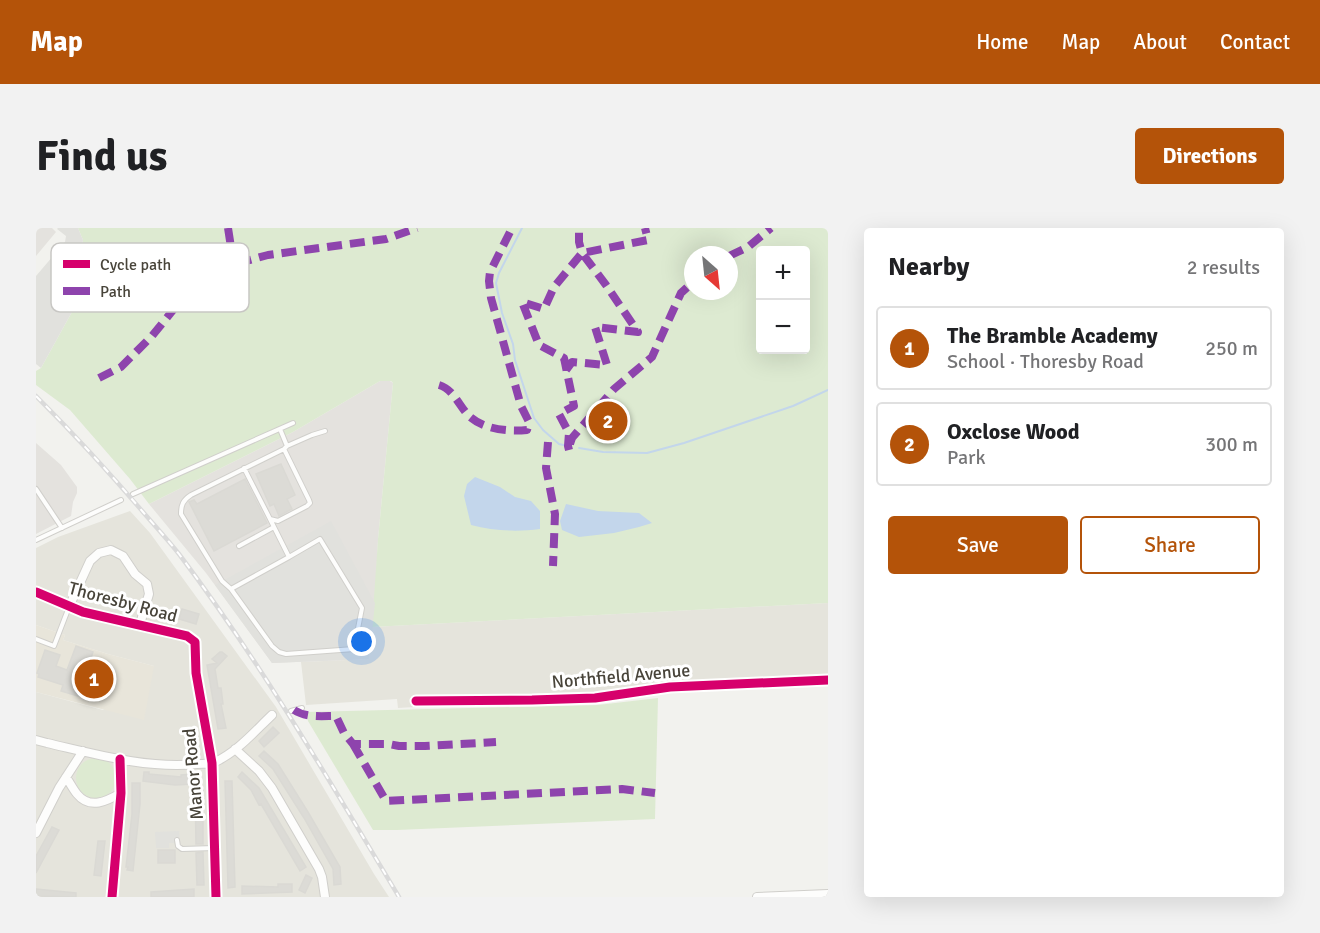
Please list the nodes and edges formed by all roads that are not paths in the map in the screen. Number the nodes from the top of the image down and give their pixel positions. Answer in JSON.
{"nodes":[{"id":1,"x":293,"y":423,"type":"dead end"},
{"id":2,"x":280,"y":429,"type":"junction"},
{"id":3,"x":325,"y":431,"type":"dead end"},
{"id":4,"x":285,"y":447,"type":"junction"},
{"id":5,"x":244,"y":468,"type":"junction"},
{"id":6,"x":37,"y":492,"type":"edge"},
{"id":7,"x":133,"y":494,"type":"dead end"},
{"id":8,"x":121,"y":500,"type":"dead end"},
{"id":9,"x":270,"y":519,"type":"junction"},
{"id":10,"x":274,"y":526,"type":"junction"},
{"id":11,"x":62,"y":528,"type":"junction"},
{"id":12,"x":36,"y":540,"type":"edge"},
{"id":13,"x":239,"y":546,"type":"dead end"},
{"id":14,"x":289,"y":557,"type":"junction"},
{"id":15,"x":231,"y":590,"type":"junction"},
{"id":16,"x":36,"y":592,"type":"edge"},
{"id":17,"x":69,"y":607,"type":"junction"},
{"id":18,"x":140,"y":624,"type":"junction"},
{"id":19,"x":36,"y":639,"type":"edge"},
{"id":20,"x":195,"y":648,"type":"joint"},
{"id":21,"x":828,"y":680,"type":"edge"},
{"id":22,"x":416,"y":700,"type":"dead end"},
{"id":23,"x":302,"y":708,"type":"dead end"},
{"id":24,"x":291,"y":711,"type":"dead end"},
{"id":25,"x":276,"y":714,"type":"dead end"},
{"id":26,"x":36,"y":740,"type":"edge"},
{"id":27,"x":235,"y":749,"type":"junction"},
{"id":28,"x":83,"y":751,"type":"junction"},
{"id":29,"x":120,"y":759,"type":"junction"},
{"id":30,"x":212,"y":763,"type":"junction"},
{"id":31,"x":66,"y":777,"type":"junction"},
{"id":32,"x":121,"y":793,"type":"junction"},
{"id":33,"x":36,"y":833,"type":"edge"},
{"id":34,"x":177,"y":840,"type":"dead end"},
{"id":35,"x":215,"y":848,"type":"junction"},
{"id":36,"x":828,"y":894,"type":"edge"},
{"id":37,"x":112,"y":897,"type":"edge"},
{"id":38,"x":216,"y":897,"type":"edge"},
{"id":39,"x":324,"y":897,"type":"edge"},
{"id":40,"x":757,"y":897,"type":"edge"}],
"edges":[{"from":1,"to":2,"type":"lane"},
{"from":2,"to":4,"type":"lane"},
{"from":2,"to":7,"type":"lane"},
{"from":3,"to":4,"type":"lane"},
{"from":4,"to":5,"type":"lane"},
{"from":4,"to":9,"type":"lane"},
{"from":5,"to":9,"type":"lane"},
{"from":5,"to":15,"type":"lane"},
{"from":6,"to":11,"type":"lane"},
{"from":8,"to":11,"type":"lane"},
{"from":9,"to":10,"type":"lane"},
{"from":10,"to":13,"type":"lane"},
{"from":10,"to":14,"type":"lane"},
{"from":11,"to":12,"type":"lane"},
{"from":14,"to":15,"type":"lane"},
{"from":14,"to":15,"type":"lane"},
{"from":16,"to":17,"type":"street","name":"Thoresby Road"},
{"from":17,"to":18,"type":"street","name":"Thoresby Road"},
{"from":17,"to":18,"type":"street"},
{"from":17,"to":19,"type":"lane"},
{"from":18,"to":20,"type":"street","name":"Thoresby Road"},
{"from":20,"to":30,"type":"street","name":"Manor Road"},
{"from":21,"to":22,"type":"street","name":"Northfield Avenue"},
{"from":23,"to":24,"type":"lane"},
{"from":25,"to":27,"type":"street"},
{"from":26,"to":28,"type":"street"},
{"from":27,"to":30,"type":"street"},
{"from":27,"to":39,"type":"street"},
{"from":28,"to":29,"type":"street"},
{"from":28,"to":31,"type":"street"},
{"from":29,"to":30,"type":"street"},
{"from":29,"to":32,"type":"street"},
{"from":30,"to":35,"type":"street","name":"Manor Road"},
{"from":31,"to":32,"type":"street"},
{"from":31,"to":33,"type":"street"},
{"from":32,"to":37,"type":"street"},
{"from":34,"to":35,"type":"lane"},
{"from":35,"to":38,"type":"street","name":"Manor Road"},
{"from":36,"to":40,"type":"street"}]}
